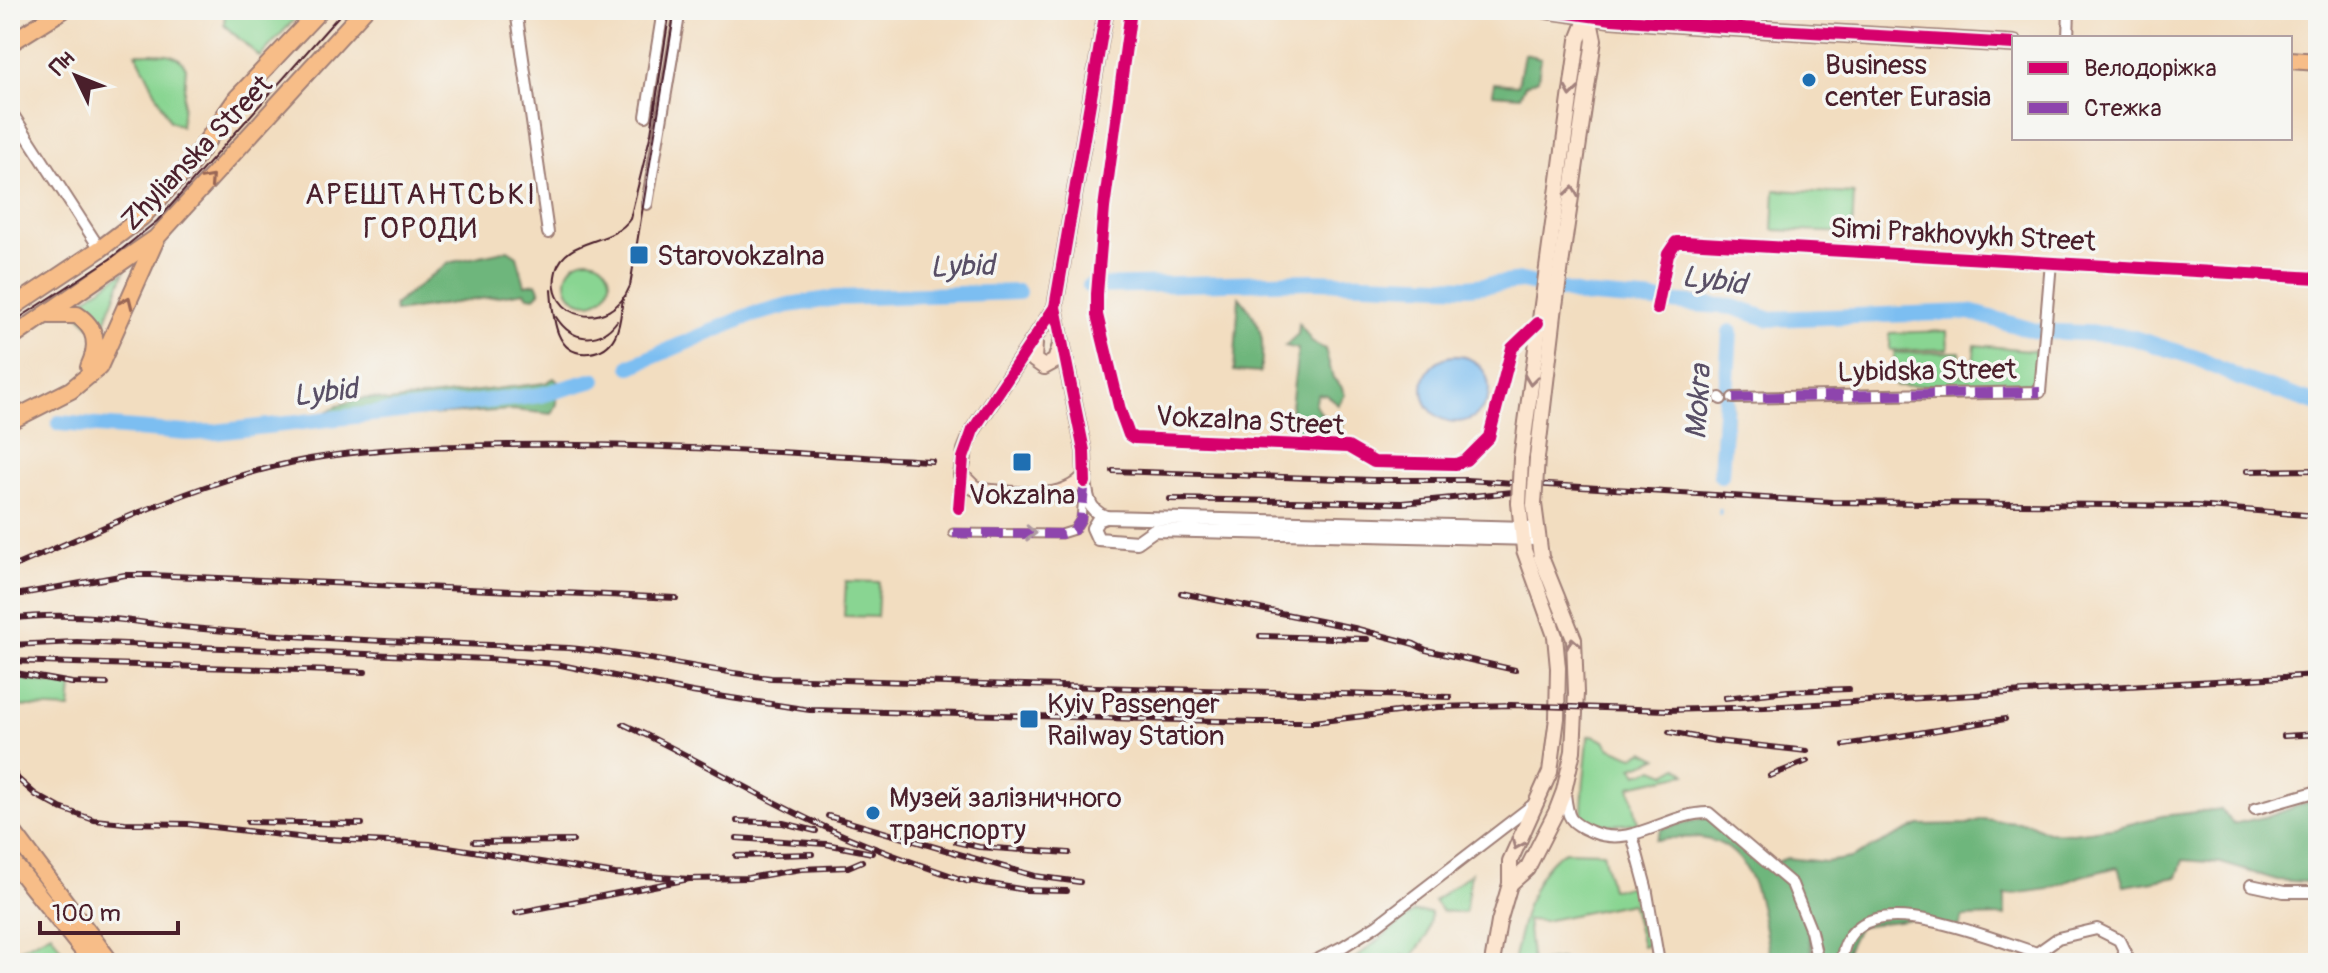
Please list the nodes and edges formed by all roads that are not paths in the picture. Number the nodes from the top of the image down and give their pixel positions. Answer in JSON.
{"nodes":[{"id":1,"x":63,"y":10,"type":"edge"},
{"id":2,"x":320,"y":10,"type":"edge"},
{"id":3,"x":364,"y":10,"type":"edge"},
{"id":4,"x":516,"y":10,"type":"edge"},
{"id":5,"x":663,"y":10,"type":"edge"},
{"id":6,"x":680,"y":10,"type":"edge"},
{"id":7,"x":1106,"y":10,"type":"edge"},
{"id":8,"x":1131,"y":10,"type":"edge"},
{"id":9,"x":1547,"y":10,"type":"edge"},
{"id":10,"x":2069,"y":10,"type":"edge"},
{"id":11,"x":1590,"y":13,"type":"edge"},
{"id":12,"x":2068,"y":36,"type":"edge"},
{"id":13,"x":10,"y":43,"type":"edge"},
{"id":14,"x":2012,"y":44,"type":"edge"},
{"id":15,"x":2292,"y":60,"type":"edge"},
{"id":16,"x":2318,"y":62,"type":"edge"},
{"id":17,"x":10,"y":110,"type":"edge"},
{"id":18,"x":646,"y":116,"type":"dead end"},
{"id":19,"x":647,"y":204,"type":"dead end"},
{"id":20,"x":548,"y":233,"type":"dead end"},
{"id":21,"x":156,"y":238,"type":"junction"},
{"id":22,"x":100,"y":249,"type":"junction"},
{"id":23,"x":2051,"y":262,"type":"junction"},
{"id":24,"x":2318,"y":278,"type":"edge"},
{"id":25,"x":1657,"y":303,"type":"dead end"},
{"id":26,"x":1548,"y":304,"type":"junction"},
{"id":27,"x":1055,"y":307,"type":"junction"},
{"id":28,"x":10,"y":309,"type":"edge"},
{"id":29,"x":44,"y":316,"type":"junction"},
{"id":30,"x":1538,"y":323,"type":"junction"},
{"id":31,"x":1061,"y":337,"type":"junction"},
{"id":32,"x":1037,"y":338,"type":"junction"},
{"id":33,"x":10,"y":339,"type":"edge"},
{"id":34,"x":1733,"y":398,"type":"dead end"},
{"id":35,"x":10,"y":413,"type":"edge"},
{"id":36,"x":10,"y":421,"type":"edge"},
{"id":37,"x":1529,"y":458,"type":"junction"},
{"id":38,"x":1085,"y":482,"type":"junction"},
{"id":39,"x":1106,"y":517,"type":"junction"},
{"id":40,"x":1137,"y":519,"type":"junction"},
{"id":41,"x":953,"y":533,"type":"dead end"},
{"id":42,"x":1147,"y":534,"type":"junction"},
{"id":43,"x":1529,"y":534,"type":"junction"},
{"id":44,"x":1564,"y":791,"type":"junction"},
{"id":45,"x":2318,"y":791,"type":"edge"},
{"id":46,"x":1536,"y":803,"type":"junction"},
{"id":47,"x":2255,"y":809,"type":"dead end"},
{"id":48,"x":10,"y":828,"type":"edge"},
{"id":49,"x":1632,"y":835,"type":"junction"},
{"id":50,"x":10,"y":859,"type":"edge"},
{"id":51,"x":1510,"y":884,"type":"junction"},
{"id":52,"x":2251,"y":885,"type":"dead end"},
{"id":53,"x":2318,"y":892,"type":"edge"},
{"id":54,"x":2037,"y":953,"type":"junction"},
{"id":55,"x":93,"y":963,"type":"edge"},
{"id":56,"x":111,"y":963,"type":"edge"},
{"id":57,"x":1311,"y":963,"type":"edge"},
{"id":58,"x":1492,"y":963,"type":"edge"},
{"id":59,"x":1659,"y":963,"type":"edge"},
{"id":60,"x":1818,"y":963,"type":"edge"},
{"id":61,"x":1841,"y":963,"type":"edge"},
{"id":62,"x":2047,"y":963,"type":"edge"},
{"id":63,"x":2130,"y":963,"type":"edge"}],
"edges":[{"from":1,"to":13,"type":"main road"},
{"from":2,"to":22,"type":"main road","name":"Zhylianska Street"},
{"from":21,"to":3,"type":"main road","name":"Zhylianska Street","one_way":true},
{"from":4,"to":20,"type":"street"},
{"from":5,"to":18,"type":"street"},
{"from":6,"to":19,"type":"street"},
{"from":7,"to":27,"type":"main road"},
{"from":8,"to":30,"type":"street","name":"Vokzalna Street"},
{"from":9,"to":11,"type":"main road"},
{"from":10,"to":12,"type":"street"},
{"from":11,"to":14,"type":"main road"},
{"from":11,"to":26,"type":"main road"},
{"from":15,"to":16,"type":"main road"},
{"from":17,"to":22,"type":"street"},
{"from":21,"to":29,"type":"main road","name":"Zhylianska Street"},
{"from":36,"to":21,"type":"main road","one_way":true},
{"from":22,"to":28,"type":"main road","name":"Zhylianska Street"},
{"from":23,"to":24,"type":"street","name":"Simi Prakhovykh Street"},
{"from":23,"to":25,"type":"street","name":"Simi Prakhovykh Street"},
{"from":23,"to":34,"type":"street","name":"Lybidska Street"},
{"from":26,"to":30,"type":"main road"},
{"from":26,"to":37,"type":"main road"},
{"from":27,"to":31,"type":"main road"},
{"from":27,"to":32,"type":"main road"},
{"from":29,"to":33,"type":"main road","name":"Zhylianska Street"},
{"from":29,"to":35,"type":"main road"},
{"from":30,"to":37,"type":"main road","one_way":true},
{"from":31,"to":32,"type":"main road"},
{"from":31,"to":38,"type":"main road"},
{"from":32,"to":38,"type":"main road"},
{"from":37,"to":43,"type":"main road","bridge":true},
{"from":37,"to":43,"type":"main road","bridge":true},
{"from":38,"to":39,"type":"street"},
{"from":41,"to":38,"type":"street","one_way":true},
{"from":39,"to":40,"type":"street"},
{"from":39,"to":42,"type":"street"},
{"from":40,"to":42,"type":"street"},
{"from":40,"to":43,"type":"street"},
{"from":42,"to":43,"type":"street"},
{"from":44,"to":43,"type":"main road","one_way":true},
{"from":43,"to":46,"type":"main road"},
{"from":44,"to":49,"type":"street"},
{"from":44,"to":51,"type":"main road"},
{"from":45,"to":47,"type":"street"},
{"from":46,"to":51,"type":"main road","one_way":true},
{"from":46,"to":57,"type":"street"},
{"from":48,"to":56,"type":"main road"},
{"from":49,"to":59,"type":"street"},
{"from":49,"to":60,"type":"street"},
{"from":50,"to":55,"type":"main road"},
{"from":51,"to":58,"type":"main road"},
{"from":52,"to":53,"type":"street"},
{"from":54,"to":61,"type":"street"},
{"from":54,"to":62,"type":"street"},
{"from":54,"to":63,"type":"street"}]}
